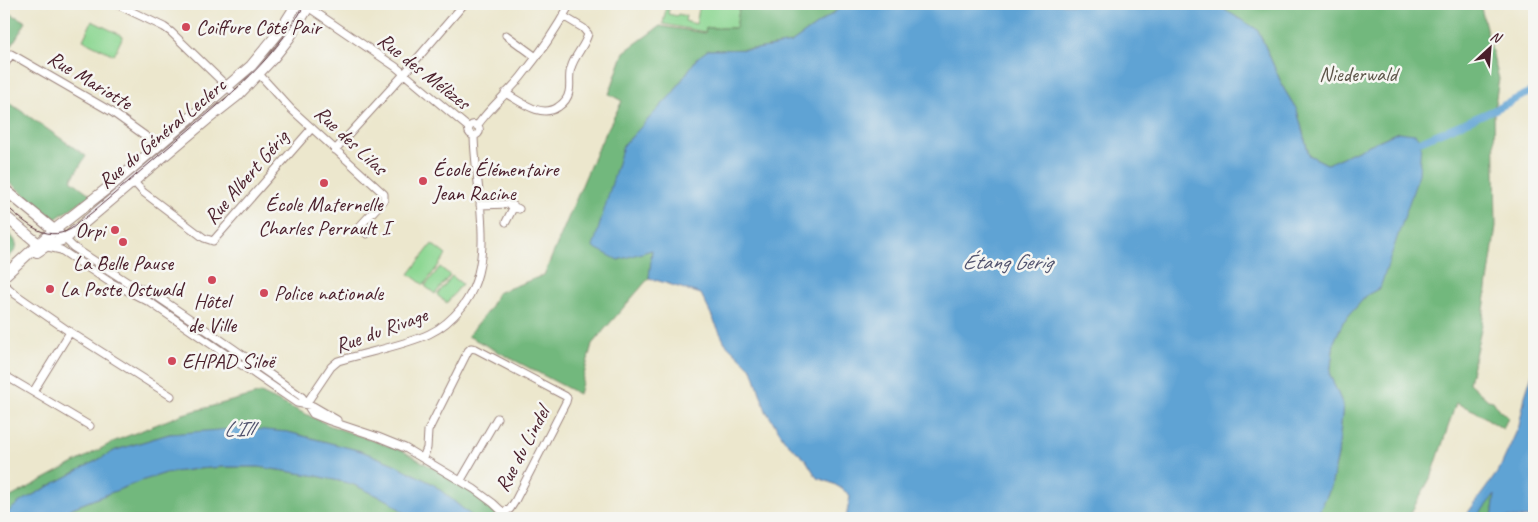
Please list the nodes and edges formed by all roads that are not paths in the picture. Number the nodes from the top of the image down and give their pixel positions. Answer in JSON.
{"nodes":[{"id":1,"x":116,"y":4,"type":"edge"},
{"id":2,"x":297,"y":4,"type":"edge"},
{"id":3,"x":464,"y":4,"type":"edge"},
{"id":4,"x":570,"y":4,"type":"edge"},
{"id":5,"x":309,"y":6,"type":"edge"},
{"id":6,"x":563,"y":16,"type":"junction"},
{"id":7,"x":506,"y":35,"type":"dead end"},
{"id":8,"x":536,"y":57,"type":"junction"},
{"id":9,"x":4,"y":66,"type":"edge"},
{"id":10,"x":259,"y":74,"type":"junction"},
{"id":11,"x":404,"y":74,"type":"junction"},
{"id":12,"x":228,"y":87,"type":"junction"},
{"id":13,"x":505,"y":93,"type":"junction"},
{"id":14,"x":237,"y":96,"type":"junction"},
{"id":15,"x":477,"y":126,"type":"junction"},
{"id":16,"x":312,"y":128,"type":"junction"},
{"id":17,"x":469,"y":128,"type":"junction"},
{"id":18,"x":474,"y":136,"type":"junction"},
{"id":19,"x":155,"y":149,"type":"junction"},
{"id":20,"x":335,"y":150,"type":"junction"},
{"id":21,"x":134,"y":182,"type":"junction"},
{"id":22,"x":4,"y":189,"type":"edge"},
{"id":23,"x":480,"y":205,"type":"junction"},
{"id":24,"x":4,"y":215,"type":"edge"},
{"id":25,"x":506,"y":222,"type":"dead end"},
{"id":26,"x":78,"y":229,"type":"junction"},
{"id":27,"x":367,"y":234,"type":"dead end"},
{"id":28,"x":28,"y":236,"type":"junction"},
{"id":29,"x":58,"y":236,"type":"junction"},
{"id":30,"x":41,"y":244,"type":"junction"},
{"id":31,"x":29,"y":252,"type":"junction"},
{"id":32,"x":82,"y":252,"type":"junction"},
{"id":33,"x":16,"y":267,"type":"junction"},
{"id":34,"x":4,"y":276,"type":"edge"},
{"id":35,"x":4,"y":284,"type":"edge"},
{"id":36,"x":165,"y":302,"type":"junction"},
{"id":37,"x":160,"y":309,"type":"junction"},
{"id":38,"x":70,"y":332,"type":"junction"},
{"id":39,"x":234,"y":349,"type":"junction"},
{"id":40,"x":228,"y":356,"type":"junction"},
{"id":41,"x":4,"y":375,"type":"edge"},
{"id":42,"x":33,"y":392,"type":"junction"},
{"id":43,"x":171,"y":396,"type":"dead end"},
{"id":44,"x":306,"y":404,"type":"junction"},
{"id":45,"x":497,"y":418,"type":"dead end"},
{"id":46,"x":90,"y":426,"type":"dead end"},
{"id":47,"x":423,"y":458,"type":"junction"},
{"id":48,"x":461,"y":480,"type":"junction"},
{"id":49,"x":503,"y":512,"type":"junction"},
{"id":50,"x":509,"y":518,"type":"edge"}],
"edges":[{"from":1,"to":12,"type":"street"},
{"from":2,"to":12,"type":"main road","name":"Rue du Général Leclerc"},
{"from":3,"to":11,"type":"street"},
{"from":4,"to":6,"type":"street"},
{"from":5,"to":10,"type":"main road","name":"Rue du Général Leclerc"},
{"from":5,"to":11,"type":"street","name":"Rue des Mélèzes"},
{"from":6,"to":8,"type":"street"},
{"from":6,"to":13,"type":"street"},
{"from":7,"to":8,"type":"street"},
{"from":8,"to":13,"type":"street"},
{"from":9,"to":19,"type":"street","name":"Rue Mariotte"},
{"from":10,"to":14,"type":"main road","name":"Rue du Général Leclerc"},
{"from":10,"to":16,"type":"street","name":"Rue des Lilas"},
{"from":11,"to":17,"type":"street","name":"Rue des Mélèzes"},
{"from":11,"to":20,"type":"street"},
{"from":12,"to":14,"type":"street"},
{"from":12,"to":19,"type":"main road","name":"Rue du Général Leclerc"},
{"from":13,"to":15,"type":"street"},
{"from":14,"to":21,"type":"main road","name":"Rue du Général Leclerc"},
{"from":15,"to":17,"type":"street"},
{"from":15,"to":18,"type":"street"},
{"from":16,"to":20,"type":"street","name":"Rue des Lilas"},
{"from":16,"to":21,"type":"street","name":"Rue Albert Gérig"},
{"from":17,"to":18,"type":"street"},
{"from":18,"to":23,"type":"street","name":"Rue du Rivage"},
{"from":19,"to":29,"type":"main road","name":"Rue du Général Leclerc"},
{"from":20,"to":27,"type":"street","name":"Rue des Lilas"},
{"from":21,"to":26,"type":"main road","name":"Rue du Général Leclerc"},
{"from":22,"to":29,"type":"main road"},
{"from":23,"to":25,"type":"street"},
{"from":23,"to":44,"type":"street","name":"Rue du Rivage"},
{"from":24,"to":28,"type":"main road"},
{"from":26,"to":29,"type":"main road","name":"Rue du Général Leclerc"},
{"from":26,"to":32,"type":"street"},
{"from":28,"to":30,"type":"main road"},
{"from":28,"to":31,"type":"main road"},
{"from":29,"to":30,"type":"main road","name":"Rue du Général Leclerc"},
{"from":29,"to":30,"type":"street"},
{"from":29,"to":32,"type":"street"},
{"from":29,"to":37,"type":"street"},
{"from":30,"to":31,"type":"main road","name":"Rue du Général Leclerc"},
{"from":30,"to":33,"type":"main road","name":"Rue du Général Leclerc"},
{"from":31,"to":33,"type":"main road","name":"Rue du Général Leclerc"},
{"from":32,"to":36,"type":"street"},
{"from":33,"to":34,"type":"main road","name":"Rue du Général Leclerc"},
{"from":35,"to":38,"type":"street"},
{"from":36,"to":37,"type":"street"},
{"from":36,"to":39,"type":"street"},
{"from":37,"to":40,"type":"street"},
{"from":38,"to":42,"type":"street"},
{"from":38,"to":43,"type":"street"},
{"from":39,"to":40,"type":"street"},
{"from":39,"to":44,"type":"street"},
{"from":40,"to":44,"type":"street"},
{"from":41,"to":42,"type":"street"},
{"from":42,"to":46,"type":"street"},
{"from":44,"to":47,"type":"street"},
{"from":45,"to":48,"type":"street"},
{"from":47,"to":48,"type":"street"},
{"from":47,"to":49,"type":"street","name":"Rue du Lindel"},
{"from":48,"to":49,"type":"street"},
{"from":49,"to":50,"type":"street"}]}
